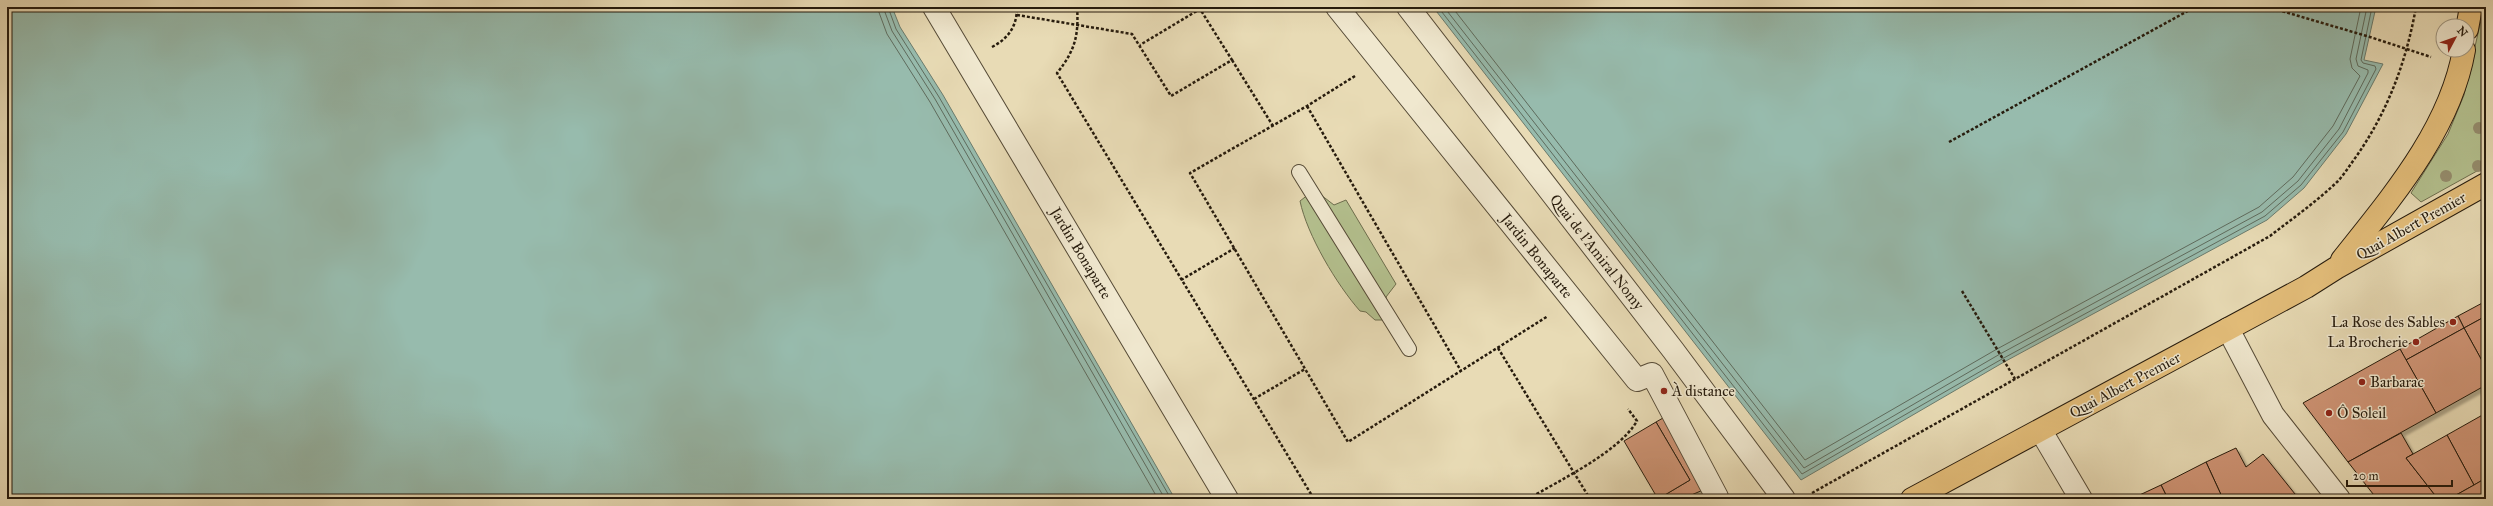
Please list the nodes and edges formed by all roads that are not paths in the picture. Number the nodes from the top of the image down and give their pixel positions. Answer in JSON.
{"nodes":[{"id":1,"x":934,"y":7,"type":"edge"},
{"id":2,"x":1337,"y":7,"type":"edge"},
{"id":3,"x":1408,"y":7,"type":"edge"},
{"id":4,"x":2471,"y":7,"type":"edge"},
{"id":5,"x":2469,"y":18,"type":"edge"},
{"id":6,"x":2462,"y":59,"type":"edge"},
{"id":7,"x":1299,"y":172,"type":"dead end"},
{"id":8,"x":2486,"y":184,"type":"edge"},
{"id":9,"x":2336,"y":268,"type":"junction"},
{"id":10,"x":2228,"y":329,"type":"junction"},
{"id":11,"x":1409,"y":350,"type":"dead end"},
{"id":12,"x":2041,"y":431,"type":"junction"},
{"id":13,"x":1227,"y":499,"type":"edge"},
{"id":14,"x":1714,"y":499,"type":"edge"},
{"id":15,"x":1784,"y":499,"type":"edge"},
{"id":16,"x":1912,"y":499,"type":"edge"},
{"id":17,"x":2082,"y":499,"type":"edge"},
{"id":18,"x":2339,"y":499,"type":"edge"}],
"edges":[{"from":1,"to":13,"type":"street","name":"Jardin Bonaparte"},
{"from":2,"to":14,"type":"street","name":"Jardin Bonaparte"},
{"from":3,"to":15,"type":"street","name":"Quai de l'Amiral Nomy"},
{"from":4,"to":5,"type":"main road"},
{"from":6,"to":9,"type":"main road","name":"Quai Albert Premier"},
{"from":7,"to":11,"type":"lane"},
{"from":8,"to":9,"type":"main road","name":"Quai Albert Premier"},
{"from":9,"to":10,"type":"main road","name":"Quai Albert Premier"},
{"from":10,"to":12,"type":"main road","name":"Quai Albert Premier"},
{"from":10,"to":18,"type":"street"},
{"from":12,"to":16,"type":"main road","name":"Quai Albert Premier"},
{"from":12,"to":17,"type":"street"}]}
